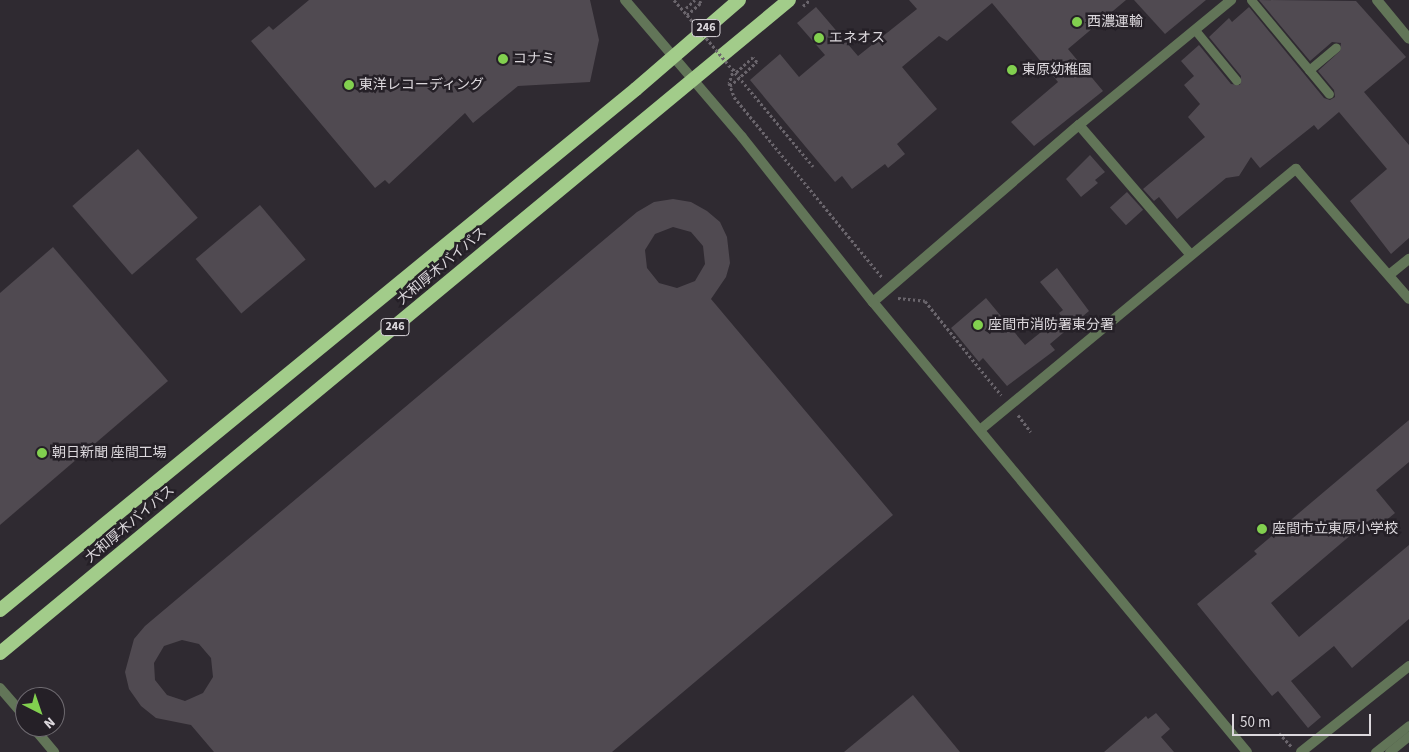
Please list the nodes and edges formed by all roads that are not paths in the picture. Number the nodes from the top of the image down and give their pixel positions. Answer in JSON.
{"nodes":[{"id":1,"x":625,"y":0,"type":"edge"},
{"id":2,"x":739,"y":0,"type":"edge"},
{"id":3,"x":1231,"y":0,"type":"edge"},
{"id":4,"x":1251,"y":0,"type":"edge"},
{"id":5,"x":1377,"y":0,"type":"edge"},
{"id":6,"x":793,"y":6,"type":"edge"},
{"id":7,"x":1195,"y":30,"type":"junction"},
{"id":8,"x":1409,"y":39,"type":"edge"},
{"id":9,"x":1336,"y":47,"type":"dead end"},
{"id":10,"x":673,"y":57,"type":"junction"},
{"id":11,"x":1309,"y":70,"type":"junction"},
{"id":12,"x":693,"y":80,"type":"junction"},
{"id":13,"x":1236,"y":80,"type":"dead end"},
{"id":14,"x":1329,"y":94,"type":"dead end"},
{"id":15,"x":1079,"y":125,"type":"junction"},
{"id":16,"x":1190,"y":254,"type":"junction"},
{"id":17,"x":1409,"y":259,"type":"edge"},
{"id":18,"x":1390,"y":275,"type":"junction"},
{"id":19,"x":1409,"y":299,"type":"edge"},
{"id":20,"x":873,"y":302,"type":"junction"},
{"id":21,"x":980,"y":430,"type":"junction"},
{"id":22,"x":0,"y":610,"type":"edge"},
{"id":23,"x":0,"y":653,"type":"edge"},
{"id":24,"x":1409,"y":666,"type":"edge"},
{"id":25,"x":0,"y":688,"type":"edge"},
{"id":26,"x":15,"y":705,"type":"edge"},
{"id":27,"x":1409,"y":725,"type":"edge"},
{"id":28,"x":1409,"y":736,"type":"edge"},
{"id":29,"x":41,"y":737,"type":"edge"},
{"id":30,"x":1297,"y":750,"type":"edge"},
{"id":31,"x":54,"y":752,"type":"edge"},
{"id":32,"x":1246,"y":752,"type":"edge"},
{"id":33,"x":1375,"y":752,"type":"edge"},
{"id":34,"x":1389,"y":752,"type":"edge"}],
"edges":[{"from":1,"to":10,"type":"street"},
{"from":2,"to":10,"type":"highway","name":"大和厚木バイパス","number":"246"},
{"from":3,"to":7,"type":"street"},
{"from":4,"to":11,"type":"lane"},
{"from":5,"to":8,"type":"street"},
{"from":6,"to":12,"type":"highway","name":"大和厚木バイパス","number":"246"},
{"from":7,"to":13,"type":"lane"},
{"from":7,"to":15,"type":"street"},
{"from":9,"to":11,"type":"lane"},
{"from":10,"to":12,"type":"street"},
{"from":10,"to":22,"type":"highway","name":"大和厚木バイパス","number":"246"},
{"from":11,"to":14,"type":"lane"},
{"from":12,"to":20,"type":"street"},
{"from":12,"to":23,"type":"highway","name":"大和厚木バイパス","number":"246"},
{"from":15,"to":16,"type":"street"},
{"from":15,"to":20,"type":"street"},
{"from":16,"to":18,"type":"street"},
{"from":16,"to":21,"type":"street"},
{"from":17,"to":18,"type":"street"},
{"from":18,"to":19,"type":"street"},
{"from":20,"to":21,"type":"street"},
{"from":21,"to":32,"type":"street"},
{"from":24,"to":30,"type":"street"},
{"from":25,"to":26,"type":"street"},
{"from":27,"to":33,"type":"lane"},
{"from":28,"to":34,"type":"lane"},
{"from":29,"to":31,"type":"street"}]}
